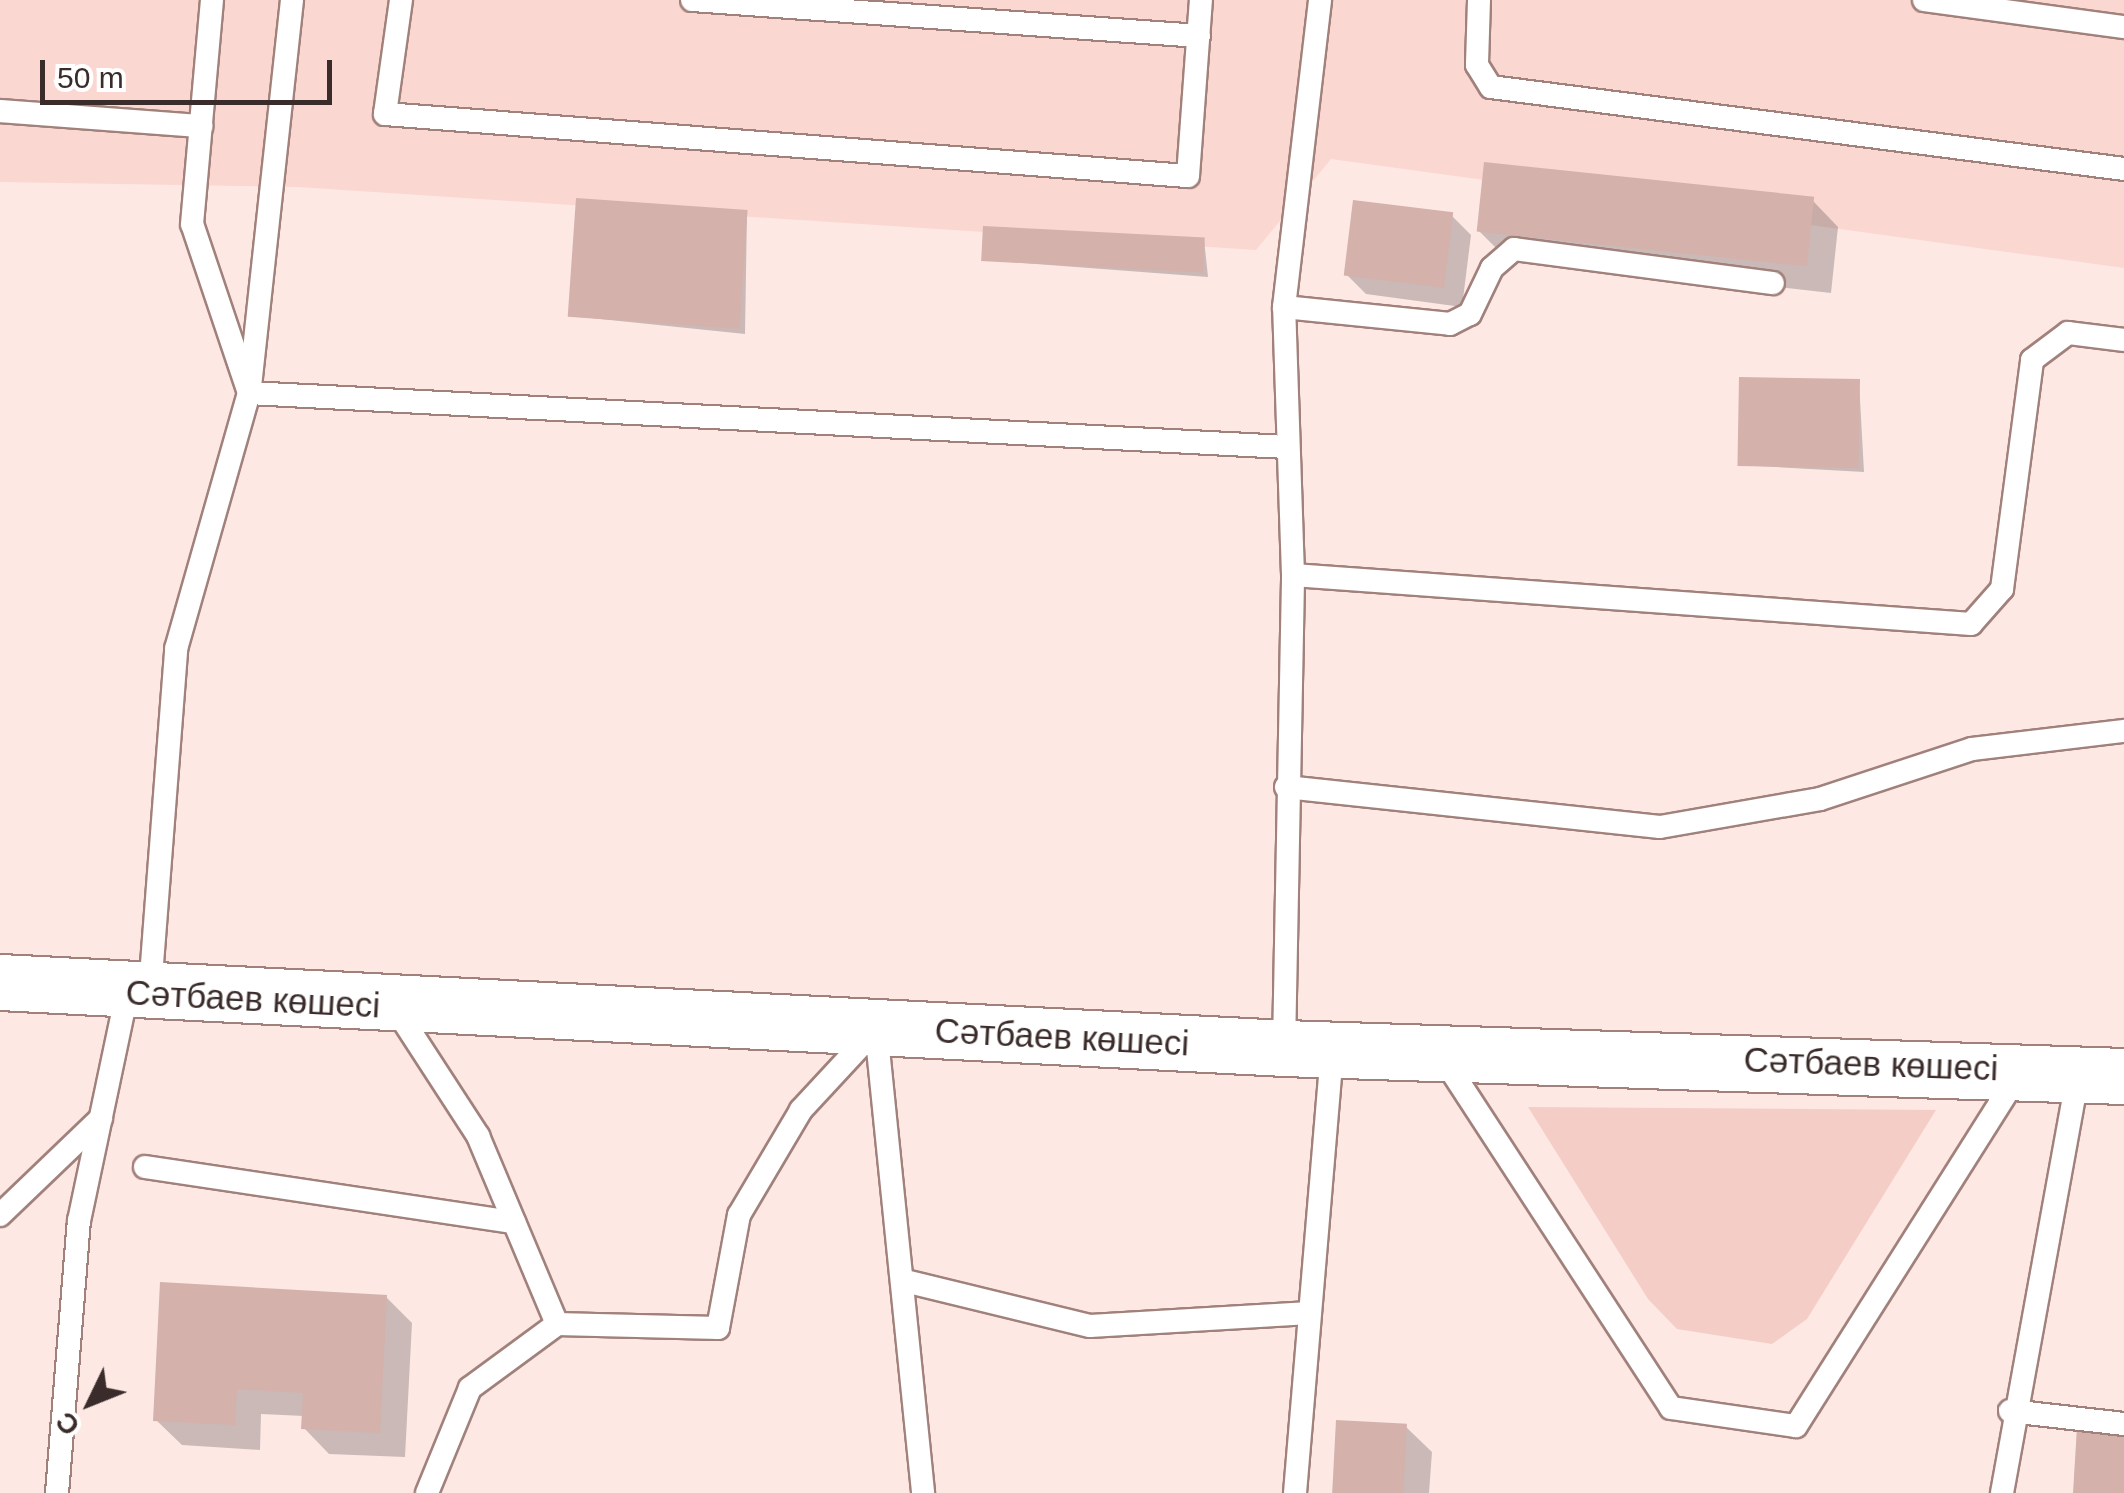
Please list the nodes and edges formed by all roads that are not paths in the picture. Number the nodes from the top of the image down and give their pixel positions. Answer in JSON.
{"nodes":[{"id":1,"x":212,"y":0,"type":"edge"},
{"id":2,"x":292,"y":0,"type":"edge"},
{"id":3,"x":401,"y":0,"type":"edge"},
{"id":4,"x":692,"y":0,"type":"edge"},
{"id":5,"x":1201,"y":0,"type":"edge"},
{"id":6,"x":1320,"y":0,"type":"edge"},
{"id":7,"x":1480,"y":0,"type":"edge"},
{"id":8,"x":1924,"y":0,"type":"edge"},
{"id":9,"x":2124,"y":26,"type":"edge"},
{"id":10,"x":1199,"y":36,"type":"junction"},
{"id":11,"x":0,"y":111,"type":"edge"},
{"id":12,"x":201,"y":126,"type":"junction"},
{"id":13,"x":2124,"y":169,"type":"edge"},
{"id":14,"x":1773,"y":283,"type":"dead end"},
{"id":15,"x":1284,"y":307,"type":"junction"},
{"id":16,"x":2124,"y":340,"type":"edge"},
{"id":17,"x":249,"y":393,"type":"junction"},
{"id":18,"x":1288,"y":446,"type":"junction"},
{"id":19,"x":1293,"y":575,"type":"junction"},
{"id":20,"x":2124,"y":732,"type":"edge"},
{"id":21,"x":1286,"y":787,"type":"junction"},
{"id":22,"x":0,"y":982,"type":"edge"},
{"id":23,"x":138,"y":994,"type":"junction"},
{"id":24,"x":394,"y":1006,"type":"junction"},
{"id":25,"x":876,"y":1028,"type":"junction"},
{"id":26,"x":1308,"y":1048,"type":"junction"},
{"id":27,"x":1439,"y":1052,"type":"junction"},
{"id":28,"x":2022,"y":1068,"type":"junction"},
{"id":29,"x":2101,"y":1074,"type":"edge"},
{"id":30,"x":101,"y":1118,"type":"junction"},
{"id":31,"x":145,"y":1167,"type":"dead end"},
{"id":32,"x":0,"y":1215,"type":"edge"},
{"id":33,"x":514,"y":1222,"type":"junction"},
{"id":34,"x":905,"y":1281,"type":"junction"},
{"id":35,"x":1310,"y":1313,"type":"junction"},
{"id":36,"x":557,"y":1324,"type":"junction"},
{"id":37,"x":2010,"y":1411,"type":"junction"},
{"id":38,"x":2124,"y":1424,"type":"edge"},
{"id":39,"x":57,"y":1493,"type":"edge"},
{"id":40,"x":427,"y":1493,"type":"edge"},
{"id":41,"x":923,"y":1493,"type":"edge"},
{"id":42,"x":1295,"y":1493,"type":"edge"},
{"id":43,"x":2002,"y":1493,"type":"edge"}],
"edges":[{"from":1,"to":12,"type":"lane"},
{"from":2,"to":17,"type":"lane"},
{"from":3,"to":10,"type":"lane"},
{"from":4,"to":10,"type":"lane"},
{"from":5,"to":10,"type":"lane"},
{"from":6,"to":15,"type":"lane"},
{"from":7,"to":13,"type":"lane"},
{"from":8,"to":9,"type":"lane"},
{"from":11,"to":12,"type":"lane"},
{"from":12,"to":17,"type":"lane"},
{"from":14,"to":15,"type":"lane"},
{"from":15,"to":18,"type":"lane"},
{"from":16,"to":19,"type":"lane"},
{"from":17,"to":18,"type":"lane"},
{"from":17,"to":23,"type":"lane"},
{"from":18,"to":19,"type":"lane"},
{"from":19,"to":21,"type":"lane"},
{"from":20,"to":21,"type":"lane"},
{"from":21,"to":26,"type":"lane"},
{"from":22,"to":23,"type":"main road","name":"Сәтбаев көшесі"},
{"from":23,"to":24,"type":"main road","name":"Сәтбаев көшесі"},
{"from":23,"to":30,"type":"lane"},
{"from":24,"to":25,"type":"main road","name":"Сәтбаев көшесі"},
{"from":24,"to":33,"type":"lane"},
{"from":25,"to":26,"type":"main road","name":"Сәтбаев көшесі"},
{"from":25,"to":34,"type":"lane"},
{"from":25,"to":36,"type":"lane"},
{"from":26,"to":27,"type":"main road","name":"Сәтбаев көшесі"},
{"from":26,"to":35,"type":"lane"},
{"from":27,"to":28,"type":"main road","name":"Сәтбаев көшесі"},
{"from":27,"to":28,"type":"lane"},
{"from":28,"to":29,"type":"main road","name":"Сәтбаев көшесі"},
{"from":29,"to":37,"type":"lane"},
{"from":30,"to":32,"type":"lane"},
{"from":30,"to":39,"type":"lane"},
{"from":31,"to":33,"type":"lane"},
{"from":33,"to":36,"type":"lane"},
{"from":34,"to":35,"type":"lane"},
{"from":34,"to":41,"type":"lane"},
{"from":35,"to":42,"type":"lane"},
{"from":36,"to":40,"type":"lane"},
{"from":37,"to":38,"type":"lane"},
{"from":37,"to":43,"type":"lane"}]}
